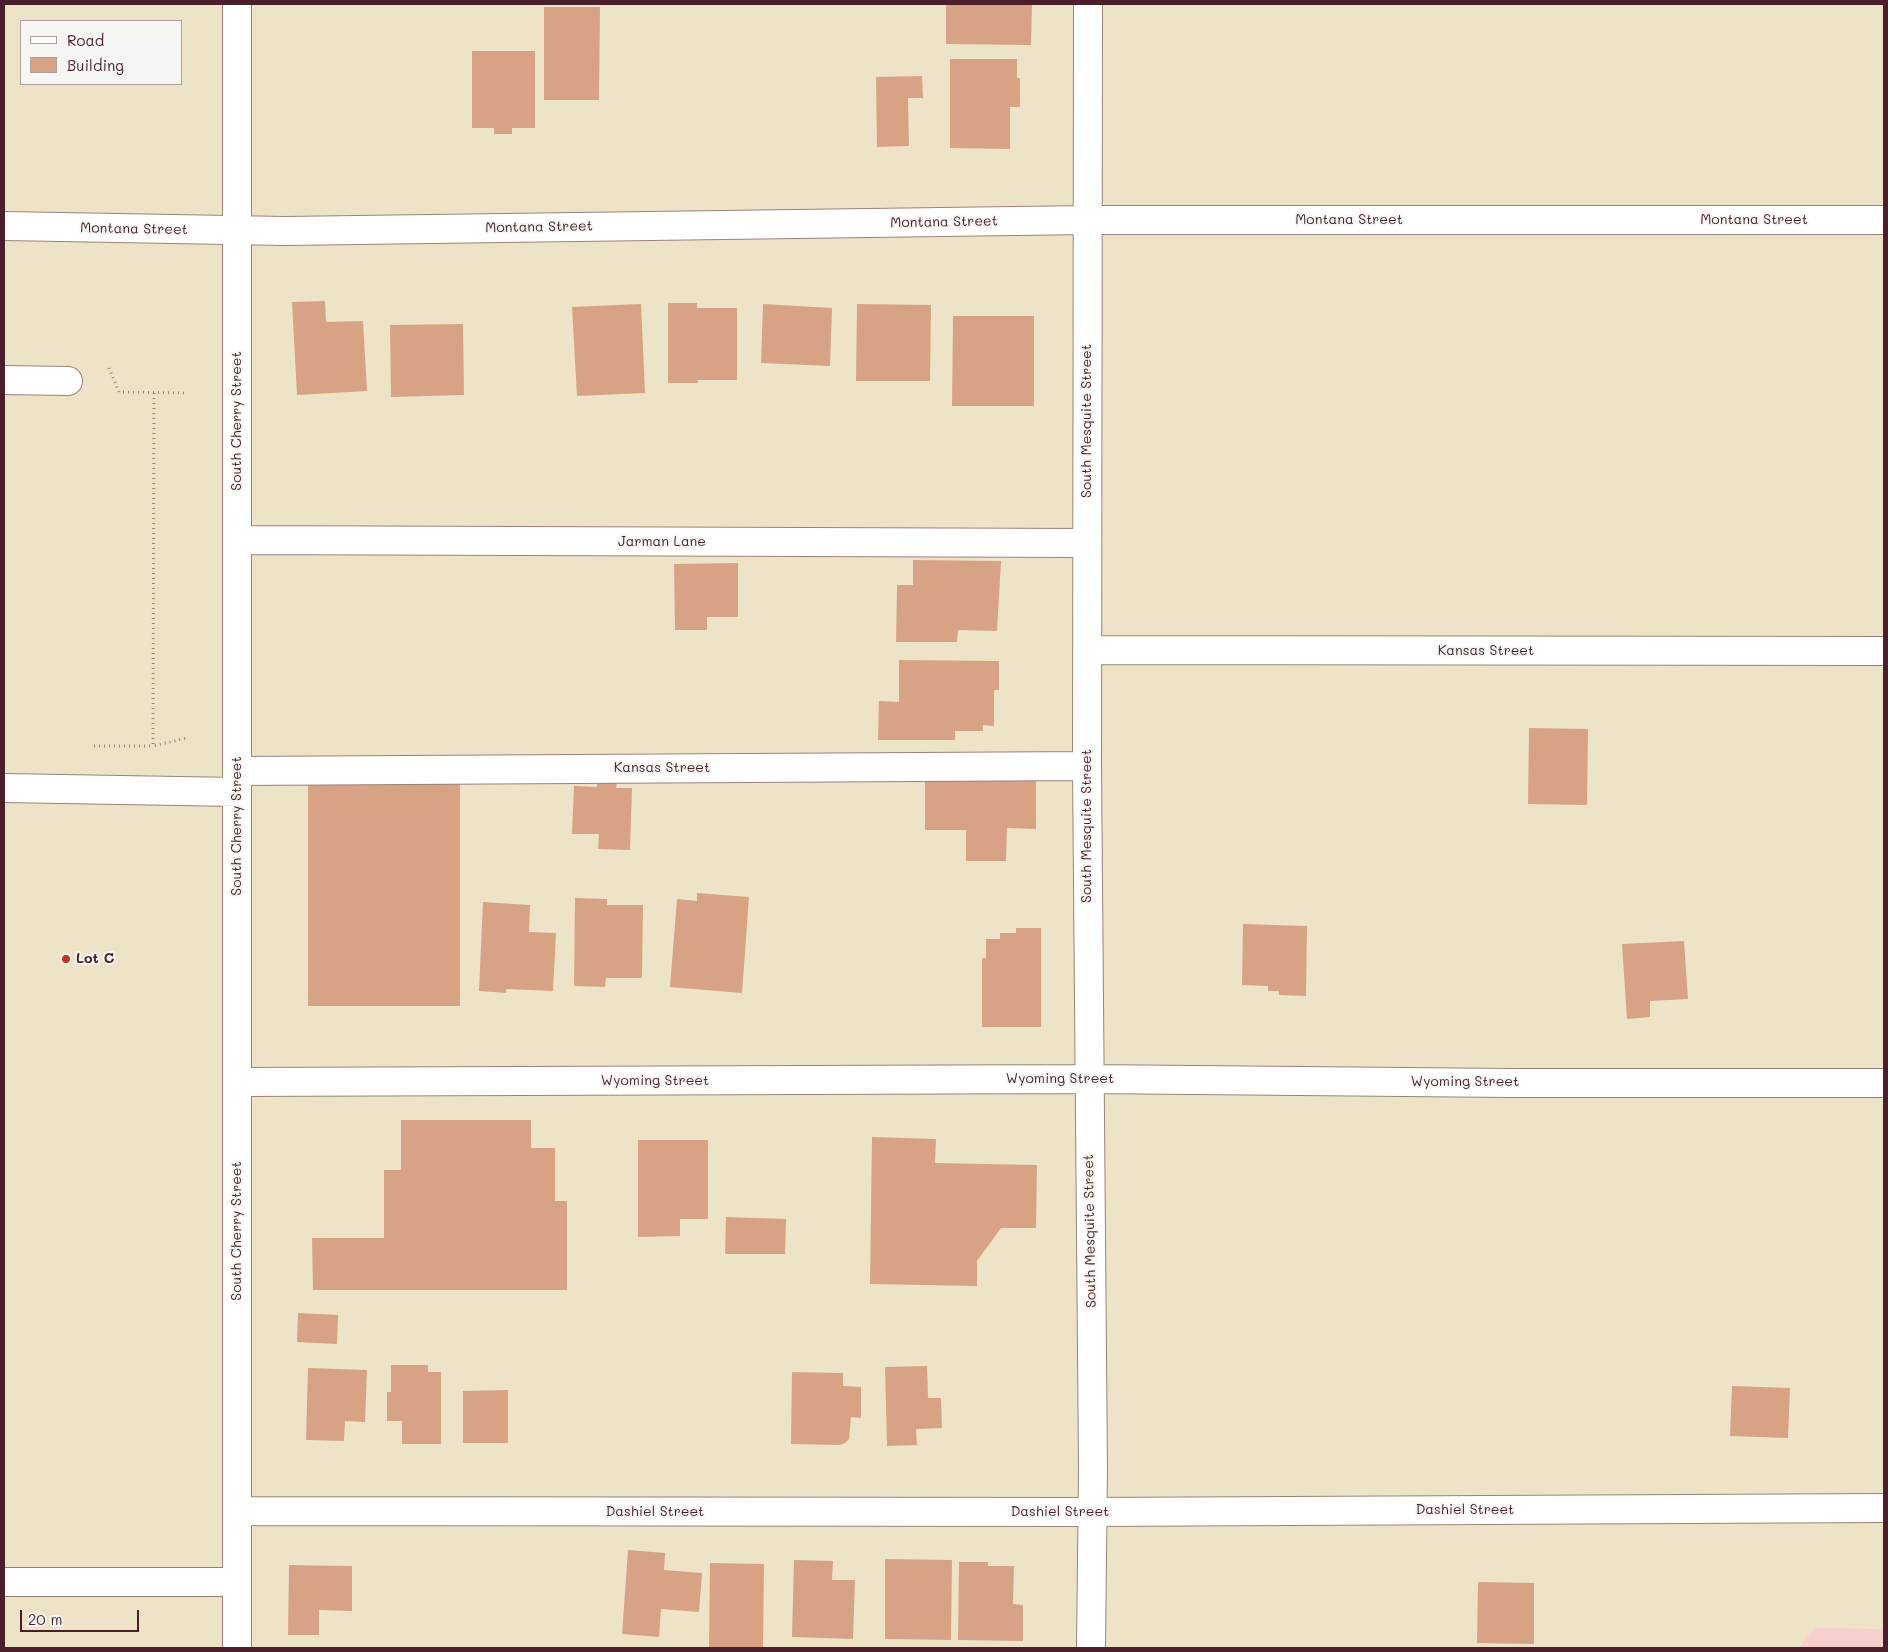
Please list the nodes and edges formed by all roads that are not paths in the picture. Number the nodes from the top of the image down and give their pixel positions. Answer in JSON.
{"nodes":[{"id":1,"x":237,"y":4,"type":"edge"},
{"id":2,"x":1088,"y":4,"type":"edge"},
{"id":3,"x":1088,"y":220,"type":"junction"},
{"id":4,"x":1884,"y":220,"type":"edge"},
{"id":5,"x":4,"y":226,"type":"edge"},
{"id":6,"x":237,"y":231,"type":"junction"},
{"id":7,"x":4,"y":380,"type":"edge"},
{"id":8,"x":68,"y":381,"type":"dead end"},
{"id":9,"x":237,"y":540,"type":"junction"},
{"id":10,"x":1087,"y":543,"type":"junction"},
{"id":11,"x":1087,"y":650,"type":"junction"},
{"id":12,"x":1884,"y":651,"type":"edge"},
{"id":13,"x":1087,"y":766,"type":"junction"},
{"id":14,"x":237,"y":782,"type":"junction"},
{"id":15,"x":4,"y":788,"type":"edge"},
{"id":16,"x":1088,"y":1079,"type":"junction"},
{"id":17,"x":236,"y":1082,"type":"junction"},
{"id":18,"x":1884,"y":1083,"type":"edge"},
{"id":19,"x":1884,"y":1508,"type":"edge"},
{"id":20,"x":236,"y":1511,"type":"junction"},
{"id":21,"x":1091,"y":1512,"type":"junction"},
{"id":22,"x":4,"y":1582,"type":"edge"},
{"id":23,"x":236,"y":1582,"type":"junction"},
{"id":24,"x":236,"y":1648,"type":"edge"},
{"id":25,"x":1090,"y":1648,"type":"edge"}],
"edges":[{"from":1,"to":6,"type":"street","name":"South Cherry Street"},
{"from":2,"to":3,"type":"street","name":"South Mesquite Street"},
{"from":3,"to":4,"type":"street","name":"Montana Street"},
{"from":3,"to":6,"type":"street","name":"Montana Street"},
{"from":3,"to":10,"type":"street","name":"South Mesquite Street"},
{"from":5,"to":6,"type":"street","name":"Montana Street"},
{"from":6,"to":9,"type":"street","name":"South Cherry Street"},
{"from":7,"to":8,"type":"street"},
{"from":9,"to":10,"type":"street","name":"Jarman Lane"},
{"from":9,"to":14,"type":"street","name":"South Cherry Street"},
{"from":10,"to":11,"type":"street","name":"South Mesquite Street"},
{"from":11,"to":12,"type":"street","name":"Kansas Street"},
{"from":11,"to":13,"type":"street","name":"South Mesquite Street"},
{"from":13,"to":14,"type":"street","name":"Kansas Street"},
{"from":13,"to":16,"type":"street","name":"South Mesquite Street"},
{"from":14,"to":15,"type":"street","name":"Kansas Street"},
{"from":14,"to":17,"type":"street","name":"South Cherry Street"},
{"from":16,"to":17,"type":"street","name":"Wyoming Street"},
{"from":16,"to":18,"type":"street","name":"Wyoming Street"},
{"from":16,"to":21,"type":"street","name":"South Mesquite Street"},
{"from":17,"to":20,"type":"street","name":"South Cherry Street"},
{"from":19,"to":21,"type":"street","name":"Dashiel Street"},
{"from":20,"to":21,"type":"street","name":"Dashiel Street"},
{"from":20,"to":23,"type":"street","name":"South Cherry Street"},
{"from":21,"to":25,"type":"street","name":"South Mesquite Street"},
{"from":22,"to":23,"type":"street"},
{"from":23,"to":24,"type":"street","name":"South Cherry Street"}]}
